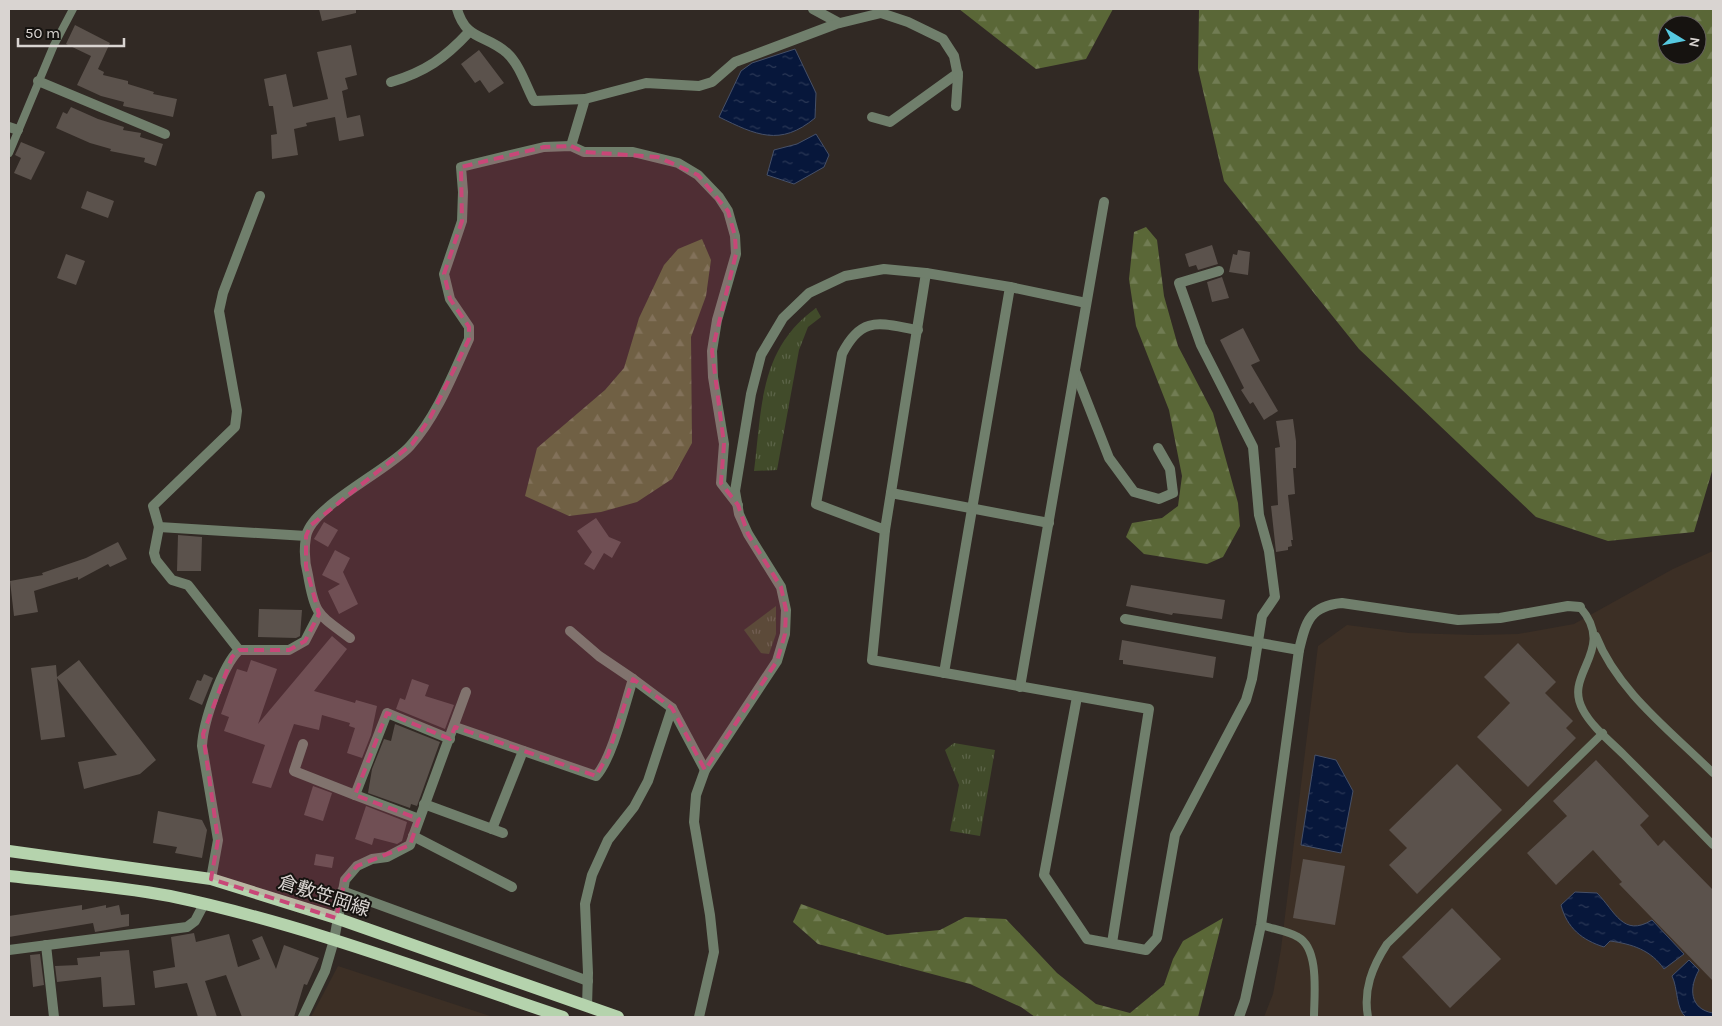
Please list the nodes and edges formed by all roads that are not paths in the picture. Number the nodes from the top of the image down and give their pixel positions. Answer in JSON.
{"nodes":[{"id":1,"x":73,"y":9,"type":"edge"},
{"id":2,"x":457,"y":9,"type":"edge"},
{"id":3,"x":813,"y":9,"type":"edge"},
{"id":4,"x":881,"y":11,"type":"edge"},
{"id":5,"x":839,"y":23,"type":"junction"},
{"id":6,"x":469,"y":32,"type":"junction"},
{"id":7,"x":958,"y":73,"type":"junction"},
{"id":8,"x":38,"y":80,"type":"junction"},
{"id":9,"x":391,"y":82,"type":"dead end"},
{"id":10,"x":585,"y":99,"type":"junction"},
{"id":11,"x":956,"y":106,"type":"dead end"},
{"id":12,"x":872,"y":116,"type":"dead end"},
{"id":13,"x":13,"y":128,"type":"edge"},
{"id":14,"x":165,"y":134,"type":"dead end"},
{"id":15,"x":571,"y":146,"type":"junction"},
{"id":16,"x":9,"y":153,"type":"edge"},
{"id":17,"x":260,"y":196,"type":"dead end"},
{"id":18,"x":1104,"y":202,"type":"dead end"},
{"id":19,"x":1219,"y":270,"type":"dead end"},
{"id":20,"x":926,"y":273,"type":"junction"},
{"id":21,"x":1010,"y":287,"type":"junction"},
{"id":22,"x":1086,"y":303,"type":"junction"},
{"id":23,"x":918,"y":330,"type":"junction"},
{"id":24,"x":1075,"y":370,"type":"junction"},
{"id":25,"x":1158,"y":448,"type":"dead end"},
{"id":26,"x":891,"y":494,"type":"junction"},
{"id":27,"x":738,"y":505,"type":"junction"},
{"id":28,"x":972,"y":508,"type":"junction"},
{"id":29,"x":1049,"y":523,"type":"junction"},
{"id":30,"x":159,"y":527,"type":"junction"},
{"id":31,"x":885,"y":530,"type":"junction"},
{"id":32,"x":306,"y":536,"type":"junction"},
{"id":33,"x":1580,"y":607,"type":"joint"},
{"id":34,"x":319,"y":614,"type":"junction"},
{"id":35,"x":1125,"y":619,"type":"dead end"},
{"id":36,"x":570,"y":631,"type":"dead end"},
{"id":37,"x":1595,"y":634,"type":"junction"},
{"id":38,"x":350,"y":638,"type":"dead end"},
{"id":39,"x":1258,"y":643,"type":"junction"},
{"id":40,"x":239,"y":650,"type":"junction"},
{"id":41,"x":1299,"y":650,"type":"junction"},
{"id":42,"x":944,"y":673,"type":"junction"},
{"id":43,"x":633,"y":679,"type":"junction"},
{"id":44,"x":1020,"y":687,"type":"junction"},
{"id":45,"x":466,"y":692,"type":"dead end"},
{"id":46,"x":1077,"y":697,"type":"junction"},
{"id":47,"x":672,"y":708,"type":"junction"},
{"id":48,"x":455,"y":727,"type":"junction"},
{"id":49,"x":1603,"y":733,"type":"junction"},
{"id":50,"x":450,"y":739,"type":"junction"},
{"id":51,"x":303,"y":744,"type":"dead end"},
{"id":52,"x":523,"y":751,"type":"junction"},
{"id":53,"x":705,"y":770,"type":"junction"},
{"id":54,"x":1713,"y":774,"type":"edge"},
{"id":55,"x":355,"y":795,"type":"junction"},
{"id":56,"x":424,"y":804,"type":"junction"},
{"id":57,"x":419,"y":819,"type":"junction"},
{"id":58,"x":492,"y":829,"type":"junction"},
{"id":59,"x":503,"y":834,"type":"dead end"},
{"id":60,"x":413,"y":836,"type":"junction"},
{"id":61,"x":1713,"y":845,"type":"edge"},
{"id":62,"x":9,"y":851,"type":"edge"},
{"id":63,"x":9,"y":876,"type":"edge"},
{"id":64,"x":211,"y":879,"type":"junction"},
{"id":65,"x":512,"y":887,"type":"dead end"},
{"id":66,"x":342,"y":891,"type":"junction"},
{"id":67,"x":204,"y":904,"type":"junction"},
{"id":68,"x":336,"y":918,"type":"junction"},
{"id":69,"x":1261,"y":926,"type":"junction"},
{"id":70,"x":334,"y":940,"type":"junction"},
{"id":71,"x":1112,"y":943,"type":"junction"},
{"id":72,"x":46,"y":946,"type":"junction"},
{"id":73,"x":9,"y":950,"type":"edge"},
{"id":74,"x":588,"y":981,"type":"junction"},
{"id":75,"x":587,"y":1006,"type":"junction"},
{"id":76,"x":54,"y":1017,"type":"edge"},
{"id":77,"x":303,"y":1017,"type":"edge"},
{"id":78,"x":563,"y":1017,"type":"edge"},
{"id":79,"x":618,"y":1017,"type":"edge"},
{"id":80,"x":699,"y":1017,"type":"edge"},
{"id":81,"x":1238,"y":1017,"type":"edge"},
{"id":82,"x":1314,"y":1017,"type":"edge"},
{"id":83,"x":1368,"y":1017,"type":"edge"}],
"edges":[{"from":1,"to":8,"type":"lane"},
{"from":2,"to":6,"type":"street"},
{"from":3,"to":5,"type":"street"},
{"from":4,"to":5,"type":"street"},
{"from":4,"to":7,"type":"street"},
{"from":5,"to":10,"type":"street"},
{"from":6,"to":9,"type":"street"},
{"from":6,"to":10,"type":"street"},
{"from":7,"to":11,"type":"street"},
{"from":7,"to":12,"type":"street"},
{"from":8,"to":13,"type":"lane"},
{"from":8,"to":14,"type":"street"},
{"from":10,"to":15,"type":"street"},
{"from":13,"to":16,"type":"lane"},
{"from":15,"to":27,"type":"street"},
{"from":15,"to":32,"type":"street"},
{"from":17,"to":30,"type":"street"},
{"from":18,"to":22,"type":"street"},
{"from":19,"to":39,"type":"street"},
{"from":20,"to":21,"type":"street"},
{"from":20,"to":23,"type":"street"},
{"from":20,"to":27,"type":"street"},
{"from":21,"to":22,"type":"street"},
{"from":21,"to":28,"type":"street"},
{"from":22,"to":24,"type":"street"},
{"from":23,"to":26,"type":"street"},
{"from":23,"to":31,"type":"street"},
{"from":24,"to":25,"type":"street"},
{"from":24,"to":29,"type":"street"},
{"from":26,"to":28,"type":"street"},
{"from":26,"to":31,"type":"street"},
{"from":27,"to":53,"type":"street"},
{"from":28,"to":29,"type":"street"},
{"from":28,"to":42,"type":"street"},
{"from":29,"to":44,"type":"street"},
{"from":30,"to":32,"type":"street"},
{"from":30,"to":40,"type":"street"},
{"from":31,"to":42,"type":"street"},
{"from":32,"to":34,"type":"street"},
{"from":33,"to":37,"type":"lane"},
{"from":33,"to":41,"type":"street"},
{"from":34,"to":38,"type":"street"},
{"from":34,"to":40,"type":"street"},
{"from":35,"to":39,"type":"street"},
{"from":36,"to":43,"type":"street"},
{"from":37,"to":49,"type":"lane"},
{"from":37,"to":54,"type":"lane"},
{"from":39,"to":41,"type":"street"},
{"from":39,"to":71,"type":"street"},
{"from":40,"to":64,"type":"street"},
{"from":41,"to":69,"type":"street"},
{"from":42,"to":44,"type":"street"},
{"from":43,"to":47,"type":"street"},
{"from":43,"to":52,"type":"street"},
{"from":44,"to":46,"type":"street"},
{"from":45,"to":48,"type":"street"},
{"from":46,"to":71,"type":"street"},
{"from":46,"to":71,"type":"street"},
{"from":47,"to":53,"type":"street"},
{"from":47,"to":74,"type":"street"},
{"from":48,"to":50,"type":"street"},
{"from":48,"to":52,"type":"street"},
{"from":49,"to":61,"type":"lane"},
{"from":49,"to":83,"type":"lane"},
{"from":50,"to":55,"type":"street"},
{"from":50,"to":56,"type":"street"},
{"from":51,"to":55,"type":"street"},
{"from":52,"to":58,"type":"street"},
{"from":53,"to":80,"type":"street"},
{"from":55,"to":57,"type":"street"},
{"from":56,"to":57,"type":"street"},
{"from":56,"to":58,"type":"street"},
{"from":57,"to":60,"type":"street"},
{"from":58,"to":59,"type":"street"},
{"from":60,"to":65,"type":"street"},
{"from":60,"to":66,"type":"street"},
{"from":62,"to":64,"type":"main road","name":"倉敷笠岡線"},
{"from":63,"to":67,"type":"main road","name":"倉敷笠岡線"},
{"from":64,"to":68,"type":"main road","name":"倉敷笠岡線"},
{"from":66,"to":68,"type":"street"},
{"from":66,"to":74,"type":"street"},
{"from":67,"to":70,"type":"main road","name":"倉敷笠岡線"},
{"from":67,"to":72,"type":"street"},
{"from":68,"to":70,"type":"street"},
{"from":68,"to":75,"type":"main road","name":"倉敷笠岡線"},
{"from":69,"to":81,"type":"street"},
{"from":69,"to":82,"type":"lane"},
{"from":70,"to":77,"type":"street"},
{"from":70,"to":78,"type":"main road","name":"倉敷笠岡線"},
{"from":72,"to":73,"type":"street"},
{"from":72,"to":76,"type":"street"},
{"from":74,"to":75,"type":"street"},
{"from":75,"to":79,"type":"main road","name":"倉敷笠岡線"}]}
